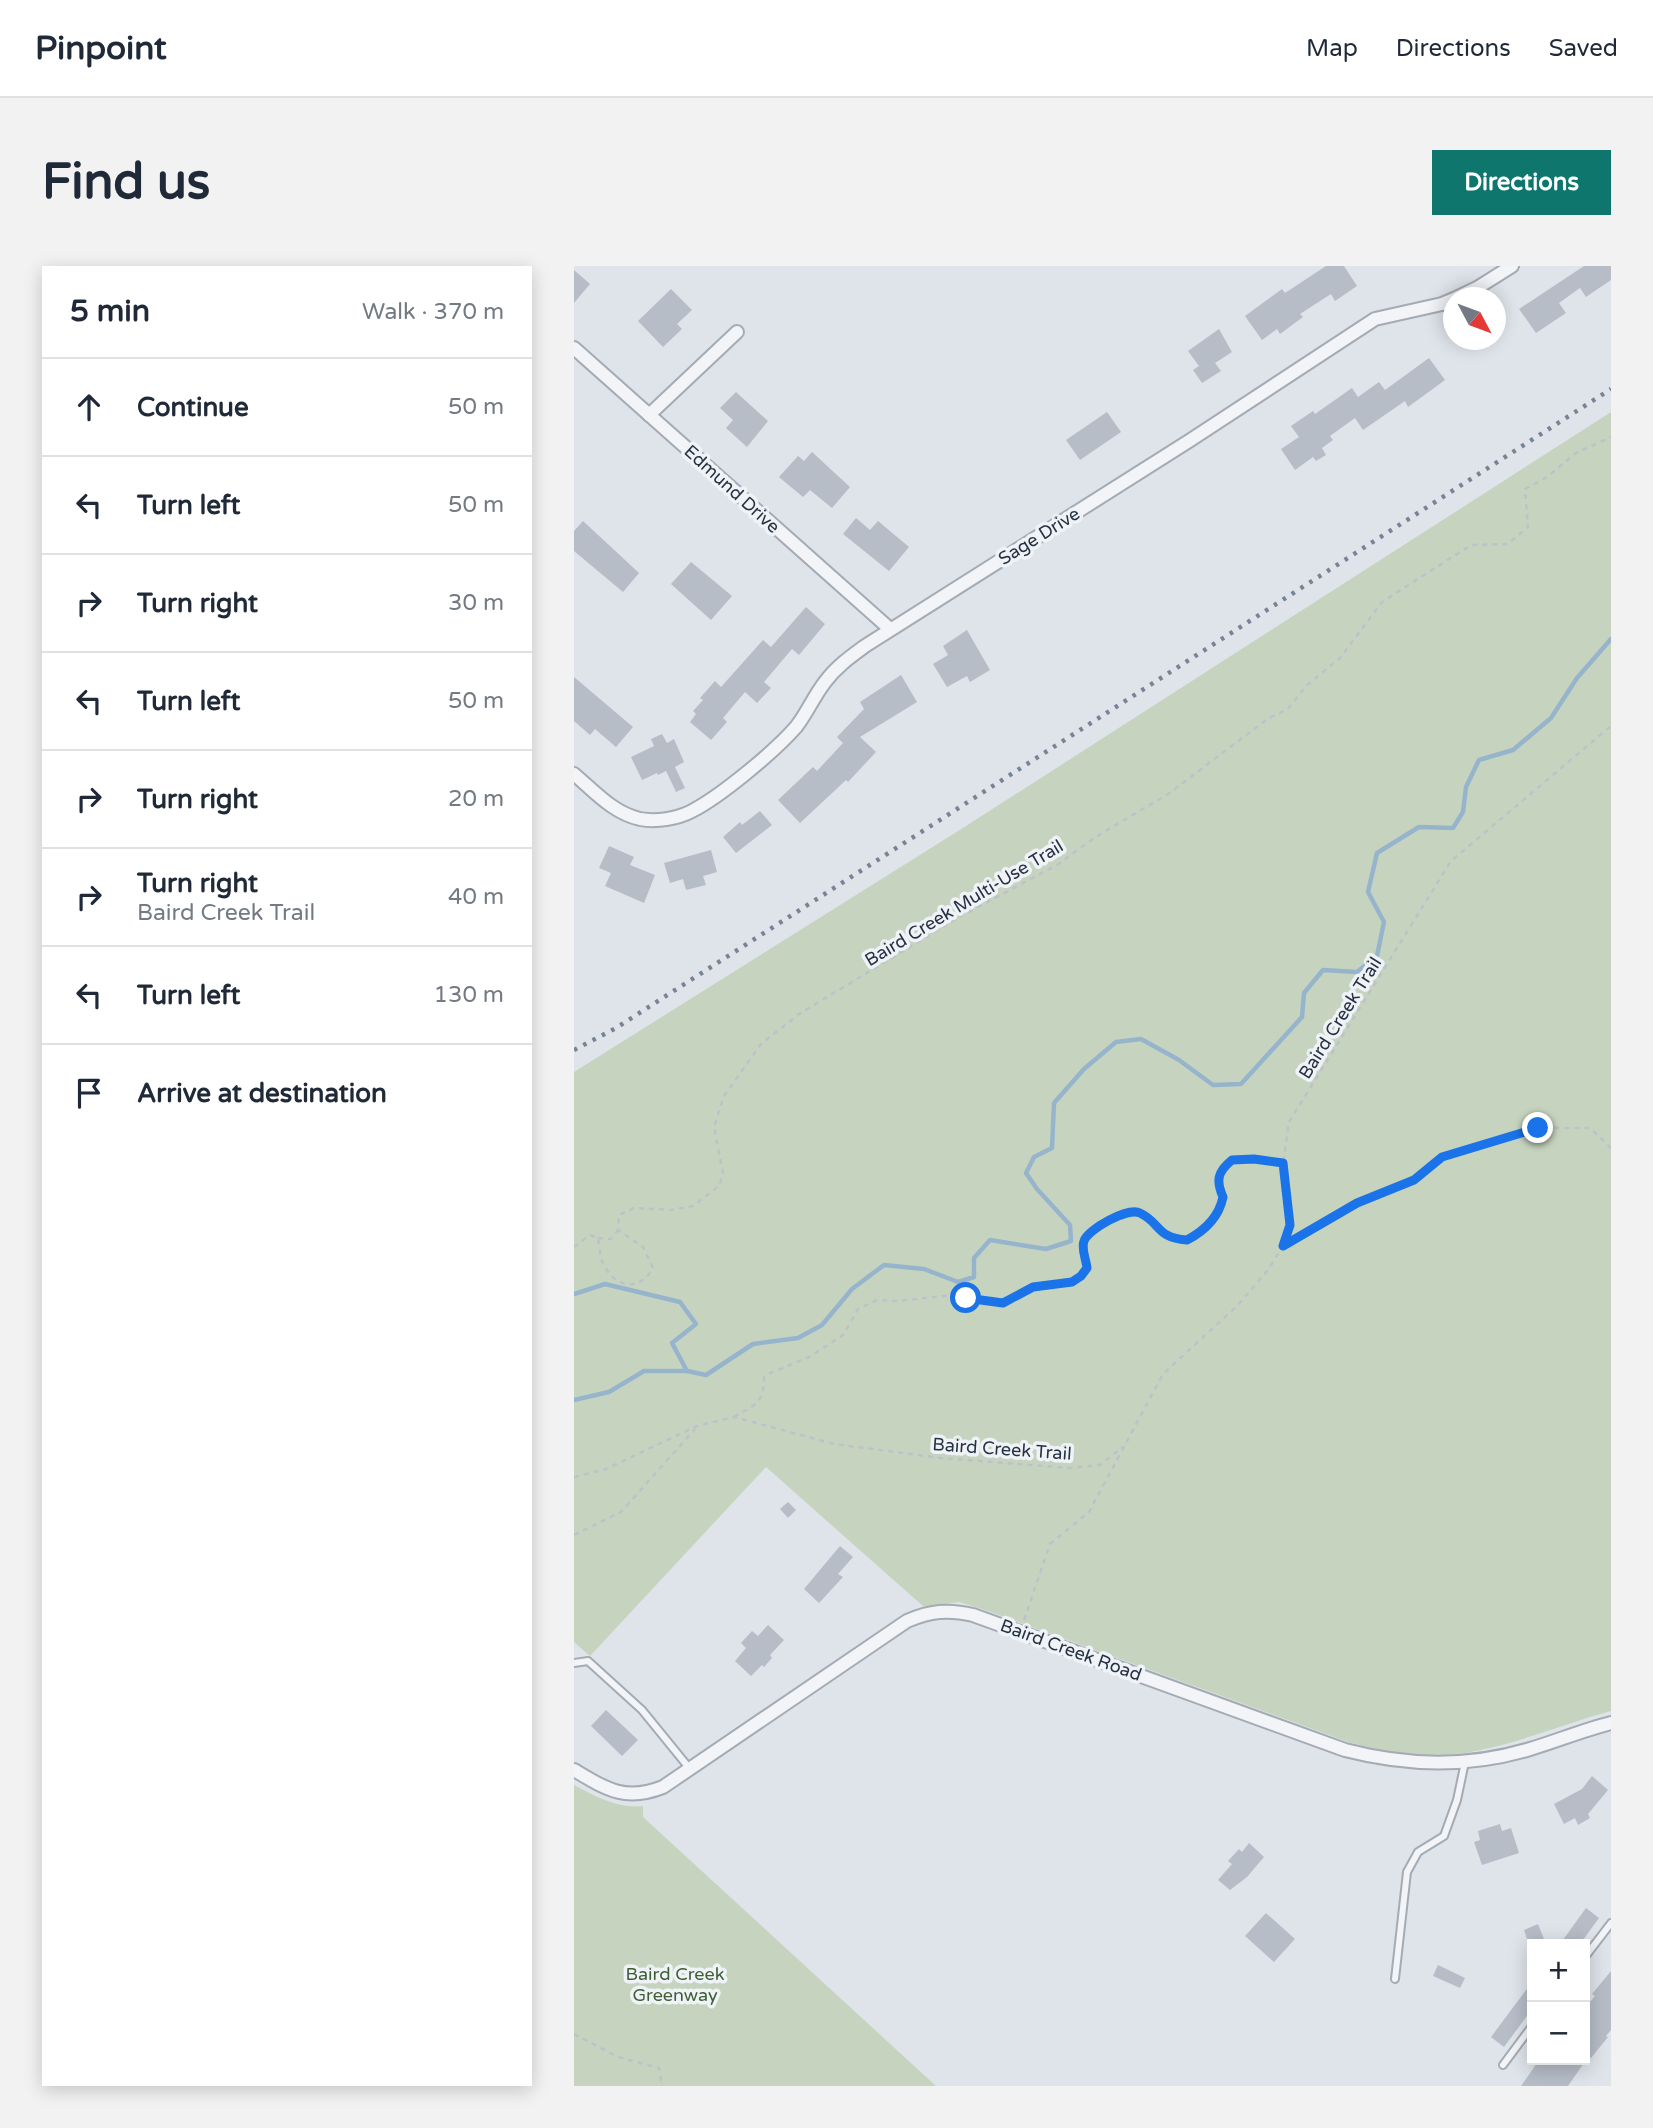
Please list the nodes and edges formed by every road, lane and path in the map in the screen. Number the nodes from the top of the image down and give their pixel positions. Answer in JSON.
{"nodes":[{"id":1,"x":1512,"y":266,"type":"edge"},
{"id":2,"x":1479,"y":287,"type":"edge"},
{"id":3,"x":1443,"y":304,"type":"edge"},
{"id":4,"x":737,"y":332,"type":"dead end"},
{"id":5,"x":574,"y":348,"type":"edge"},
{"id":6,"x":649,"y":415,"type":"junction"},
{"id":7,"x":1611,"y":437,"type":"edge"},
{"id":8,"x":890,"y":629,"type":"junction"},
{"id":9,"x":1611,"y":726,"type":"edge"},
{"id":10,"x":574,"y":774,"type":"edge"},
{"id":11,"x":1611,"y":1148,"type":"edge"},
{"id":12,"x":1283,"y":1163,"type":"junction"},
{"id":13,"x":618,"y":1230,"type":"junction"},
{"id":14,"x":598,"y":1238,"type":"junction"},
{"id":15,"x":1283,"y":1246,"type":"junction"},
{"id":16,"x":574,"y":1247,"type":"edge"},
{"id":17,"x":734,"y":1417,"type":"junction"},
{"id":18,"x":697,"y":1426,"type":"junction"},
{"id":19,"x":1126,"y":1445,"type":"junction"},
{"id":20,"x":574,"y":1477,"type":"edge"},
{"id":21,"x":574,"y":1535,"type":"edge"},
{"id":22,"x":1020,"y":1632,"type":"junction"},
{"id":23,"x":574,"y":1663,"type":"edge"},
{"id":24,"x":1611,"y":1723,"type":"edge"},
{"id":25,"x":1465,"y":1762,"type":"junction"},
{"id":26,"x":690,"y":1769,"type":"junction"},
{"id":27,"x":574,"y":1770,"type":"edge"},
{"id":28,"x":1611,"y":1923,"type":"edge"},
{"id":29,"x":1590,"y":1951,"type":"edge"},
{"id":30,"x":1395,"y":1979,"type":"dead end"},
{"id":31,"x":1527,"y":2033,"type":"edge"},
{"id":32,"x":574,"y":2034,"type":"edge"},
{"id":33,"x":1503,"y":2065,"type":"dead end"},
{"id":34,"x":662,"y":2086,"type":"edge"}],
"edges":[{"from":1,"to":2,"type":"street","name":"Sage Drive"},
{"from":3,"to":8,"type":"street","name":"Sage Drive"},
{"from":4,"to":6,"type":"street"},
{"from":5,"to":6,"type":"street","name":"Edmund Drive"},
{"from":6,"to":8,"type":"street","name":"Edmund Drive"},
{"from":7,"to":13,"type":"path","name":"Baird Creek Multi-Use Trail"},
{"from":8,"to":10,"type":"street","name":"Sage Drive"},
{"from":9,"to":12,"type":"path","name":"Baird Creek Trail"},
{"from":11,"to":15,"type":"path"},
{"from":12,"to":15,"type":"path","name":"Baird Creek Trail"},
{"from":12,"to":17,"type":"path"},
{"from":13,"to":14,"type":"path"},
{"from":13,"to":14,"type":"path"},
{"from":14,"to":16,"type":"path"},
{"from":15,"to":19,"type":"path","name":"Baird Creek Trail"},
{"from":17,"to":18,"type":"path","name":"Baird Creek Trail"},
{"from":17,"to":19,"type":"path","name":"Baird Creek Trail"},
{"from":18,"to":20,"type":"path","name":"Baird Creek Trail"},
{"from":18,"to":21,"type":"path"},
{"from":19,"to":22,"type":"path"},
{"from":22,"to":25,"type":"street","name":"Baird Creek Road"},
{"from":22,"to":26,"type":"street","name":"Baird Creek Road"},
{"from":23,"to":26,"type":"lane"},
{"from":24,"to":25,"type":"street","name":"Baird Creek Road"},
{"from":25,"to":30,"type":"lane"},
{"from":26,"to":27,"type":"street","name":"Baird Creek Road"},
{"from":28,"to":29,"type":"lane"},
{"from":31,"to":33,"type":"lane"},
{"from":32,"to":34,"type":"path"}]}
